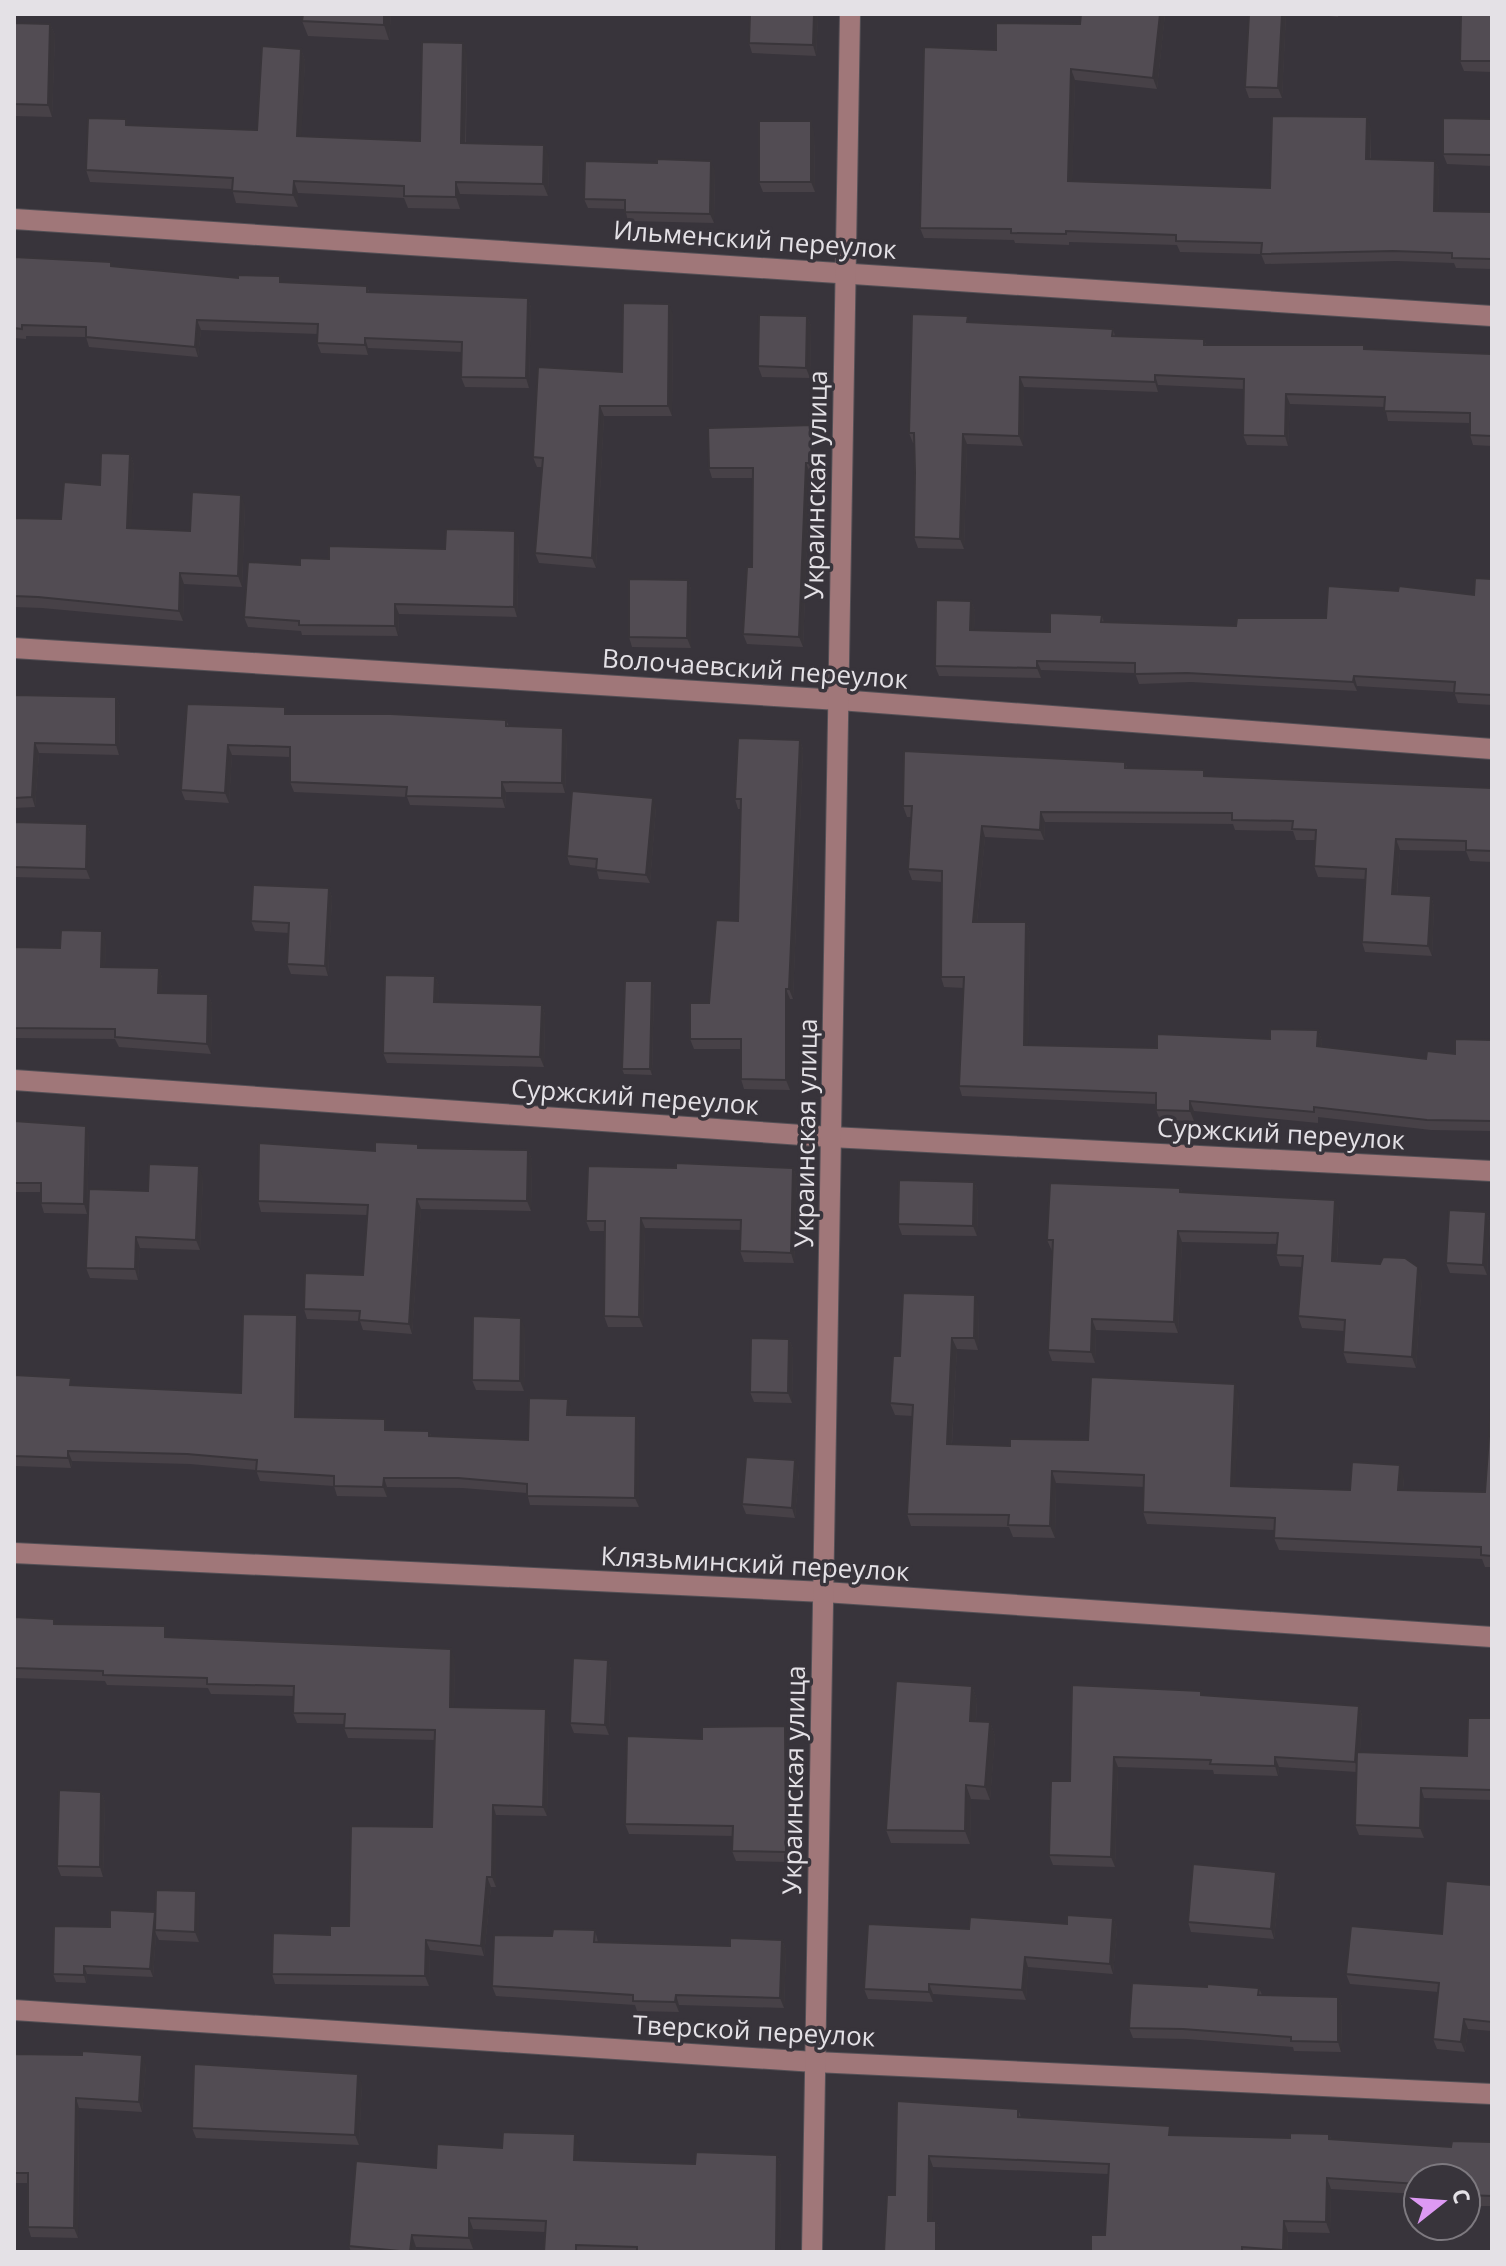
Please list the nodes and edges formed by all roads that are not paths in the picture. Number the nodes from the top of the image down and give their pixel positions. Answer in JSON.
{"nodes":[{"id":1,"x":850,"y":14,"type":"edge"},
{"id":2,"x":14,"y":219,"type":"edge"},
{"id":3,"x":846,"y":271,"type":"junction"},
{"id":4,"x":1492,"y":316,"type":"edge"},
{"id":5,"x":14,"y":648,"type":"edge"},
{"id":6,"x":839,"y":700,"type":"junction"},
{"id":7,"x":1492,"y":749,"type":"edge"},
{"id":8,"x":14,"y":1080,"type":"edge"},
{"id":9,"x":831,"y":1137,"type":"junction"},
{"id":10,"x":1492,"y":1171,"type":"edge"},
{"id":11,"x":14,"y":1553,"type":"edge"},
{"id":12,"x":824,"y":1592,"type":"junction"},
{"id":13,"x":1492,"y":1637,"type":"edge"},
{"id":14,"x":14,"y":2010,"type":"edge"},
{"id":15,"x":815,"y":2062,"type":"junction"},
{"id":16,"x":1492,"y":2094,"type":"edge"},
{"id":17,"x":812,"y":2252,"type":"edge"}],
"edges":[{"from":1,"to":3,"type":"street","name":"Украинская улица"},
{"from":2,"to":3,"type":"street","name":"Ильменский переулок"},
{"from":3,"to":4,"type":"street","name":"Ильменский переулок"},
{"from":3,"to":6,"type":"street","name":"Украинская улица"},
{"from":5,"to":6,"type":"street","name":"Волочаевский переулок"},
{"from":6,"to":7,"type":"street","name":"Волочаевский переулок"},
{"from":6,"to":9,"type":"street","name":"Украинская улица"},
{"from":8,"to":9,"type":"street","name":"Суржский переулок"},
{"from":9,"to":10,"type":"street","name":"Суржский переулок"},
{"from":9,"to":12,"type":"street","name":"Украинская улица"},
{"from":11,"to":12,"type":"street","name":"Клязьминский переулок"},
{"from":12,"to":13,"type":"street","name":"Клязьминский переулок"},
{"from":12,"to":15,"type":"street","name":"Украинская улица"},
{"from":14,"to":15,"type":"street","name":"Тверской переулок"},
{"from":15,"to":16,"type":"street","name":"Тверской переулок"},
{"from":15,"to":17,"type":"street","name":"Украинская улица"}]}
